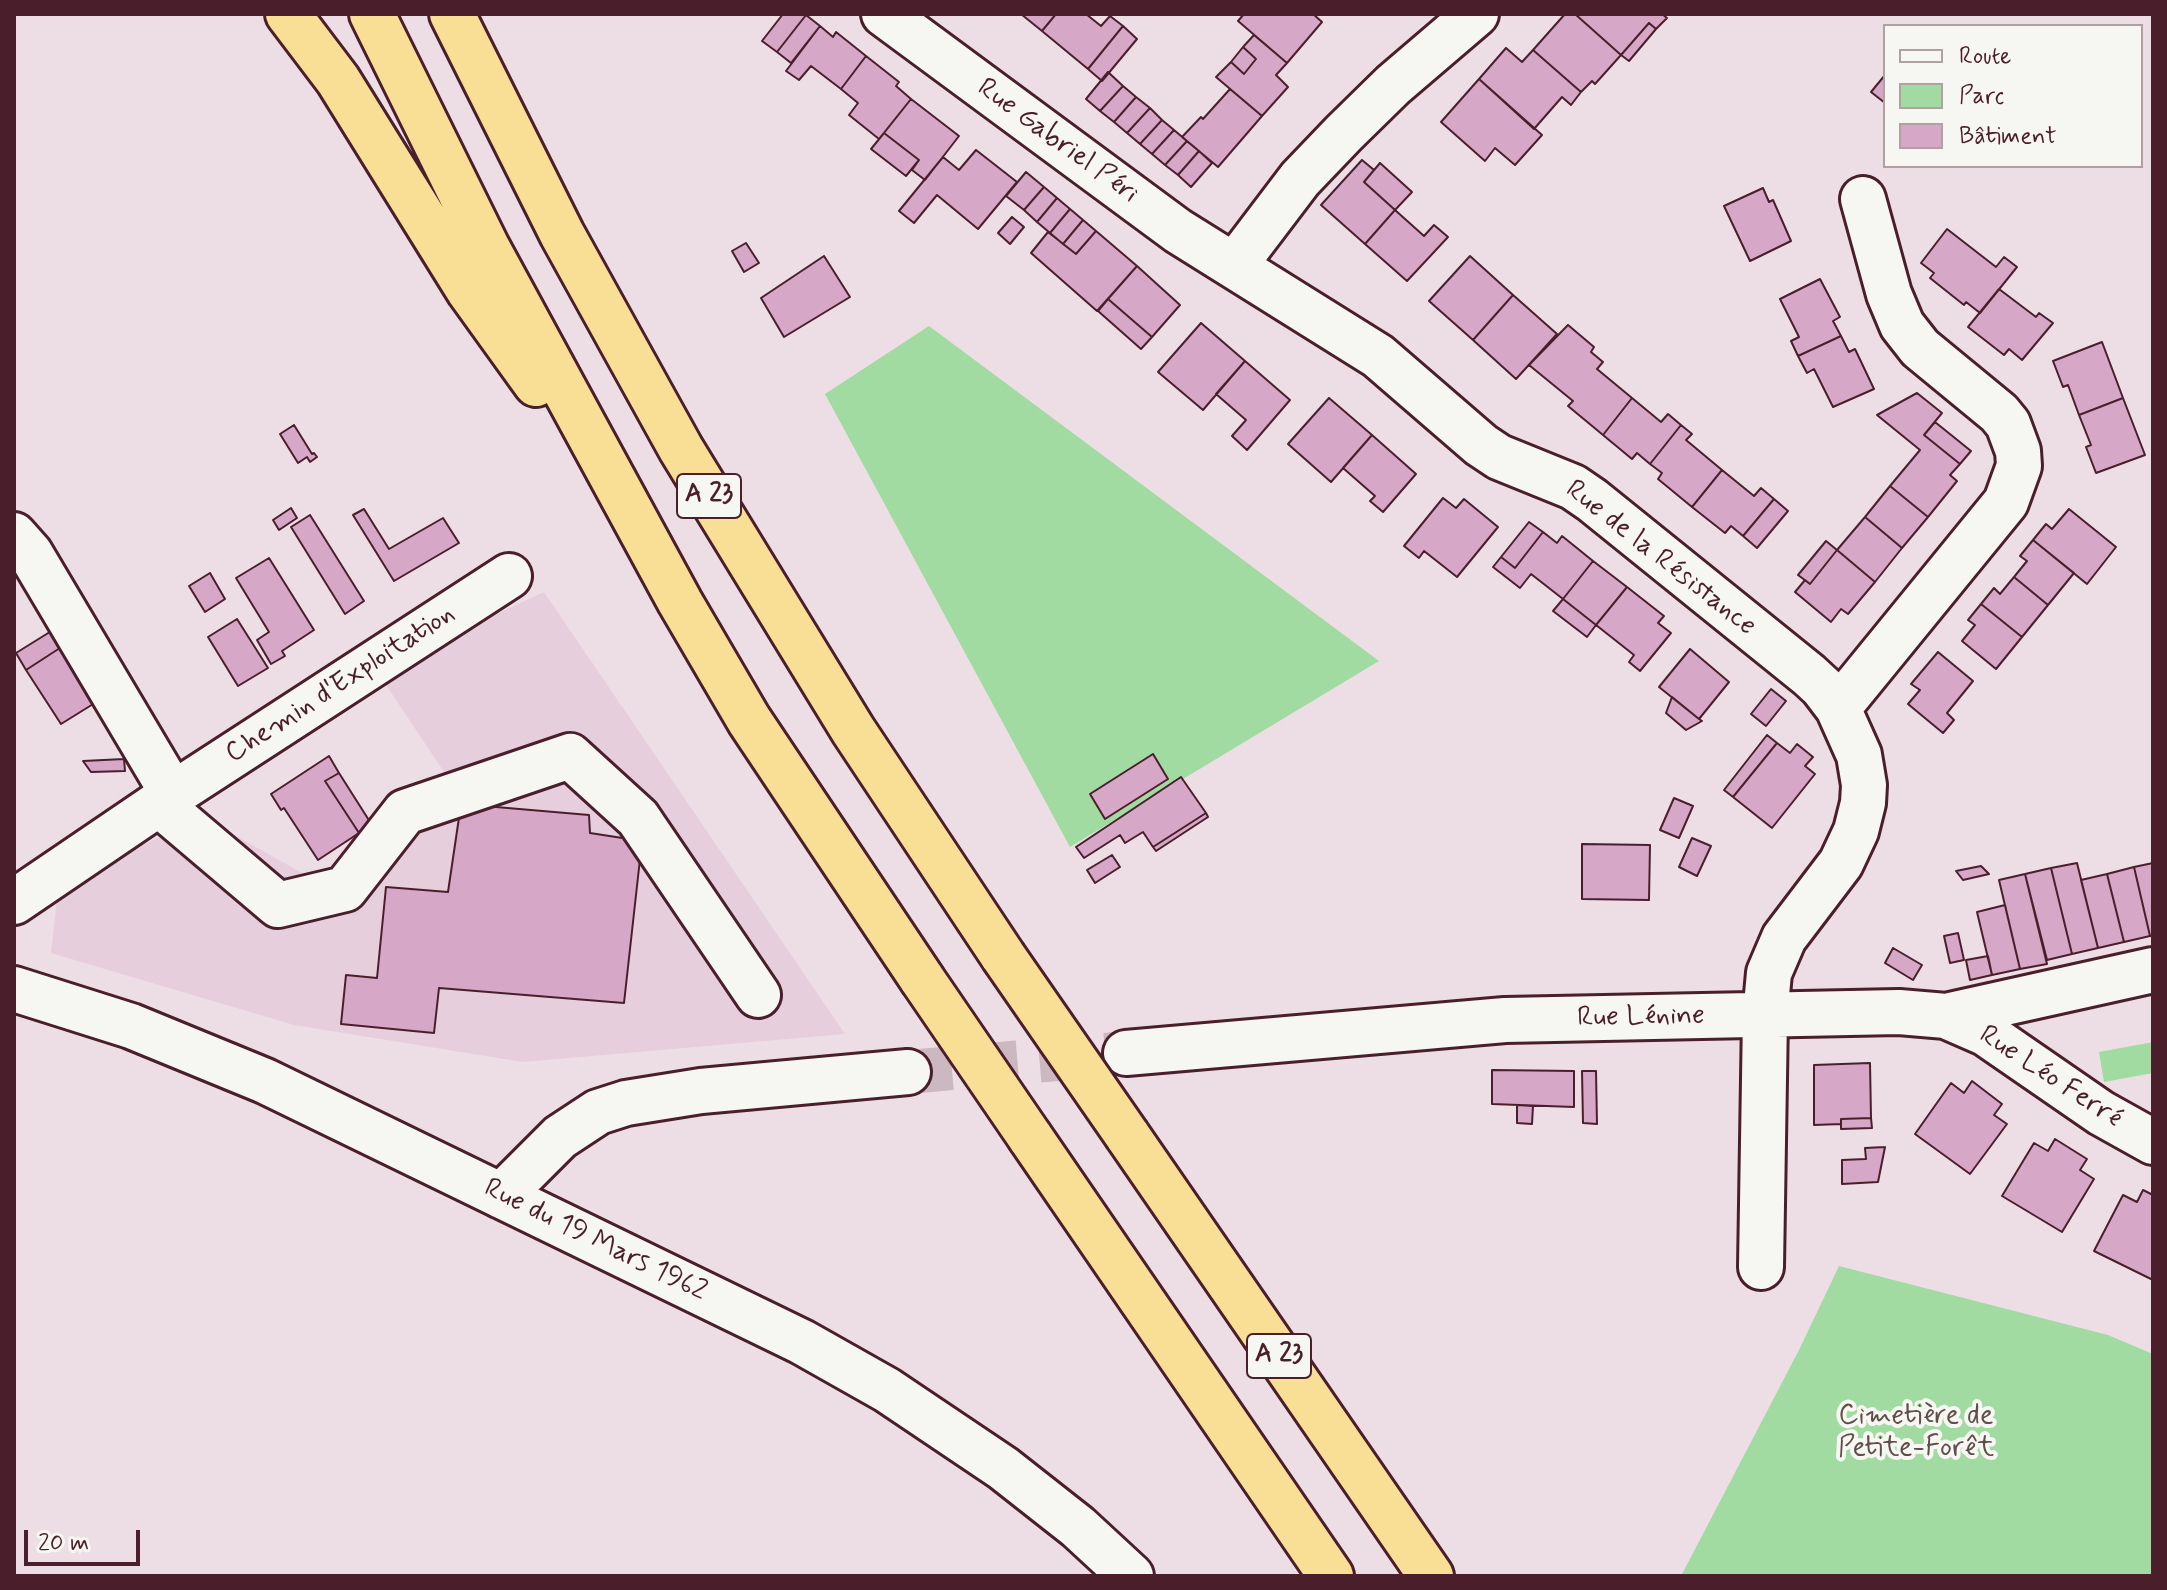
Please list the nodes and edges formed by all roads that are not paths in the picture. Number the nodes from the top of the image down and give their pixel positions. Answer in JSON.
{"nodes":[{"id":1,"x":288,"y":14,"type":"edge"},
{"id":2,"x":372,"y":14,"type":"edge"},
{"id":3,"x":452,"y":14,"type":"edge"},
{"id":4,"x":884,"y":14,"type":"edge"},
{"id":5,"x":1476,"y":14,"type":"edge"},
{"id":6,"x":1863,"y":199,"type":"dead end"},
{"id":7,"x":1234,"y":266,"type":"junction"},
{"id":8,"x":612,"y":479,"type":"junction"},
{"id":9,"x":14,"y":535,"type":"edge"},
{"id":10,"x":509,"y":576,"type":"dead end"},
{"id":11,"x":1838,"y":708,"type":"junction"},
{"id":12,"x":166,"y":799,"type":"junction"},
{"id":13,"x":14,"y":902,"type":"edge"},
{"id":14,"x":2153,"y":970,"type":"edge"},
{"id":15,"x":14,"y":989,"type":"edge"},
{"id":16,"x":758,"y":995,"type":"dead end"},
{"id":17,"x":1765,"y":1016,"type":"junction"},
{"id":18,"x":1946,"y":1016,"type":"junction"},
{"id":19,"x":1126,"y":1053,"type":"tunnel mouth"},
{"id":20,"x":908,"y":1072,"type":"tunnel mouth"},
{"id":21,"x":2153,"y":1142,"type":"edge"},
{"id":22,"x":501,"y":1196,"type":"junction"},
{"id":23,"x":1761,"y":1267,"type":"dead end"},
{"id":24,"x":1131,"y":1576,"type":"edge"},
{"id":25,"x":1331,"y":1576,"type":"edge"},
{"id":26,"x":1431,"y":1576,"type":"edge"}],
"edges":[{"from":1,"to":8,"type":"highway"},
{"from":2,"to":8,"type":"highway","number":"A 23"},
{"from":3,"to":26,"type":"highway","number":"A 23","bridge":true},
{"from":4,"to":7,"type":"street","name":"Rue Gabriel Péri"},
{"from":5,"to":7,"type":"street"},
{"from":6,"to":11,"type":"street"},
{"from":7,"to":11,"type":"street","name":"Rue de la Résistance"},
{"from":8,"to":25,"type":"highway","number":"A 23","bridge":true},
{"from":9,"to":12,"type":"street"},
{"from":10,"to":12,"type":"street","name":"Chemin d'Exploitation"},
{"from":11,"to":17,"type":"street","name":"Rue de la Résistance"},
{"from":12,"to":13,"type":"street","name":"Chemin d'Exploitation"},
{"from":12,"to":16,"type":"street"},
{"from":14,"to":18,"type":"street","name":"Rue Lénine"},
{"from":15,"to":22,"type":"street","name":"Rue du 19 Mars 1962"},
{"from":17,"to":18,"type":"street","name":"Rue Lénine"},
{"from":17,"to":19,"type":"street","name":"Rue Lénine"},
{"from":17,"to":23,"type":"street","name":"Rue de la Résistance"},
{"from":18,"to":21,"type":"street","name":"Rue Léo Ferré"},
{"from":20,"to":22,"type":"street"},
{"from":22,"to":24,"type":"street","name":"Rue du 19 Mars 1962"}]}
